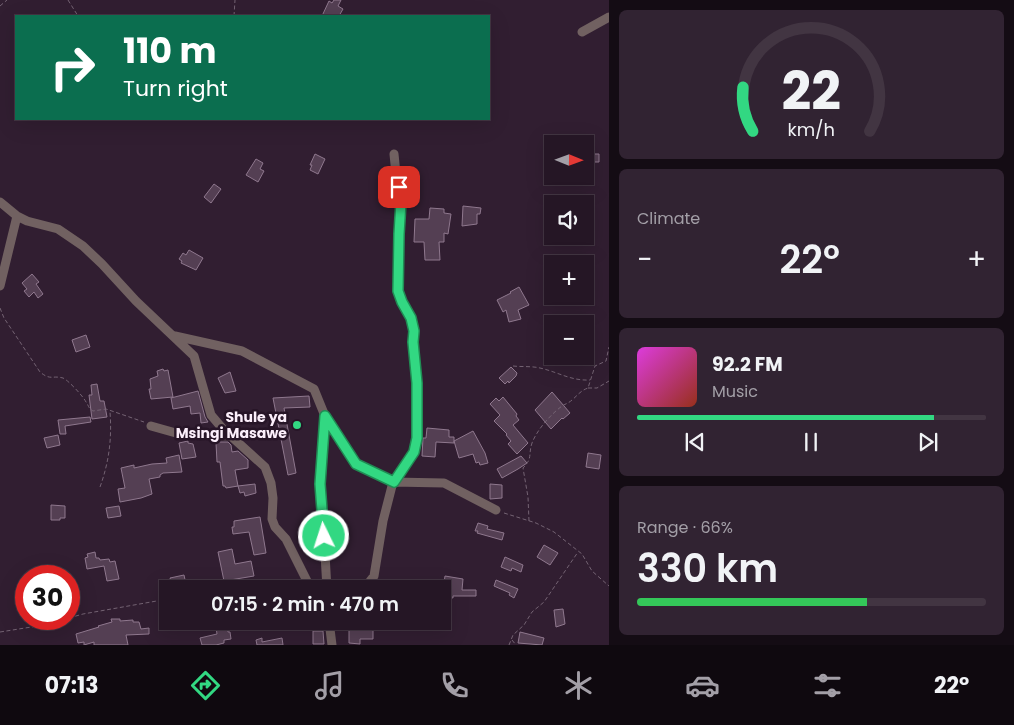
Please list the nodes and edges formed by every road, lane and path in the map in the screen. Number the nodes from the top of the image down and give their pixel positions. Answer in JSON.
{"nodes":[{"id":1,"x":7,"y":0,"type":"edge"},
{"id":2,"x":68,"y":0,"type":"edge"},
{"id":3,"x":236,"y":0,"type":"edge"},
{"id":4,"x":0,"y":6,"type":"edge"},
{"id":5,"x":77,"y":15,"type":"edge"},
{"id":6,"x":234,"y":15,"type":"edge"},
{"id":7,"x":609,"y":17,"type":"edge"},
{"id":8,"x":582,"y":32,"type":"dead end"},
{"id":9,"x":394,"y":154,"type":"dead end"},
{"id":10,"x":0,"y":202,"type":"edge"},
{"id":11,"x":17,"y":216,"type":"junction"},
{"id":12,"x":0,"y":286,"type":"edge"},
{"id":13,"x":0,"y":308,"type":"edge"},
{"id":14,"x":174,"y":335,"type":"junction"},
{"id":15,"x":609,"y":347,"type":"edge"},
{"id":16,"x":513,"y":366,"type":"dead end"},
{"id":17,"x":591,"y":380,"type":"junction"},
{"id":18,"x":609,"y":381,"type":"edge"},
{"id":19,"x":588,"y":388,"type":"junction"},
{"id":20,"x":110,"y":412,"type":"junction"},
{"id":21,"x":325,"y":416,"type":"junction"},
{"id":22,"x":151,"y":426,"type":"joint"},
{"id":23,"x":232,"y":436,"type":"junction"},
{"id":24,"x":394,"y":482,"type":"junction"},
{"id":25,"x":100,"y":487,"type":"dead end"},
{"id":26,"x":496,"y":510,"type":"joint"},
{"id":27,"x":528,"y":521,"type":"junction"},
{"id":28,"x":578,"y":551,"type":"junction"},
{"id":29,"x":307,"y":580,"type":"edge"},
{"id":30,"x":326,"y":580,"type":"edge"},
{"id":31,"x":371,"y":580,"type":"edge"},
{"id":32,"x":609,"y":586,"type":"edge"},
{"id":33,"x":159,"y":601,"type":"edge"},
{"id":34,"x":80,"y":615,"type":"edge"},
{"id":35,"x":15,"y":630,"type":"edge"},
{"id":36,"x":329,"y":630,"type":"edge"},
{"id":37,"x":0,"y":632,"type":"edge"},
{"id":38,"x":511,"y":640,"type":"junction"},
{"id":39,"x":332,"y":645,"type":"edge"},
{"id":40,"x":509,"y":645,"type":"edge"},
{"id":41,"x":516,"y":645,"type":"edge"}],
"edges":[{"from":1,"to":4,"type":"path"},
{"from":2,"to":5,"type":"path"},
{"from":3,"to":6,"type":"path"},
{"from":7,"to":8,"type":"street"},
{"from":9,"to":24,"type":"street"},
{"from":10,"to":11,"type":"street"},
{"from":11,"to":12,"type":"street"},
{"from":11,"to":14,"type":"street"},
{"from":13,"to":20,"type":"path"},
{"from":14,"to":21,"type":"street"},
{"from":14,"to":23,"type":"street"},
{"from":15,"to":17,"type":"path"},
{"from":16,"to":17,"type":"path"},
{"from":17,"to":19,"type":"path"},
{"from":18,"to":19,"type":"path"},
{"from":19,"to":27,"type":"path"},
{"from":20,"to":22,"type":"path"},
{"from":20,"to":25,"type":"path"},
{"from":21,"to":24,"type":"street"},
{"from":21,"to":30,"type":"street"},
{"from":22,"to":23,"type":"street"},
{"from":23,"to":29,"type":"street"},
{"from":24,"to":26,"type":"street"},
{"from":24,"to":31,"type":"street"},
{"from":26,"to":27,"type":"path"},
{"from":27,"to":28,"type":"path"},
{"from":28,"to":32,"type":"path"},
{"from":28,"to":38,"type":"path"},
{"from":33,"to":34,"type":"path"},
{"from":35,"to":37,"type":"path"},
{"from":36,"to":39,"type":"street"},
{"from":38,"to":40,"type":"path"},
{"from":38,"to":41,"type":"path"}]}
